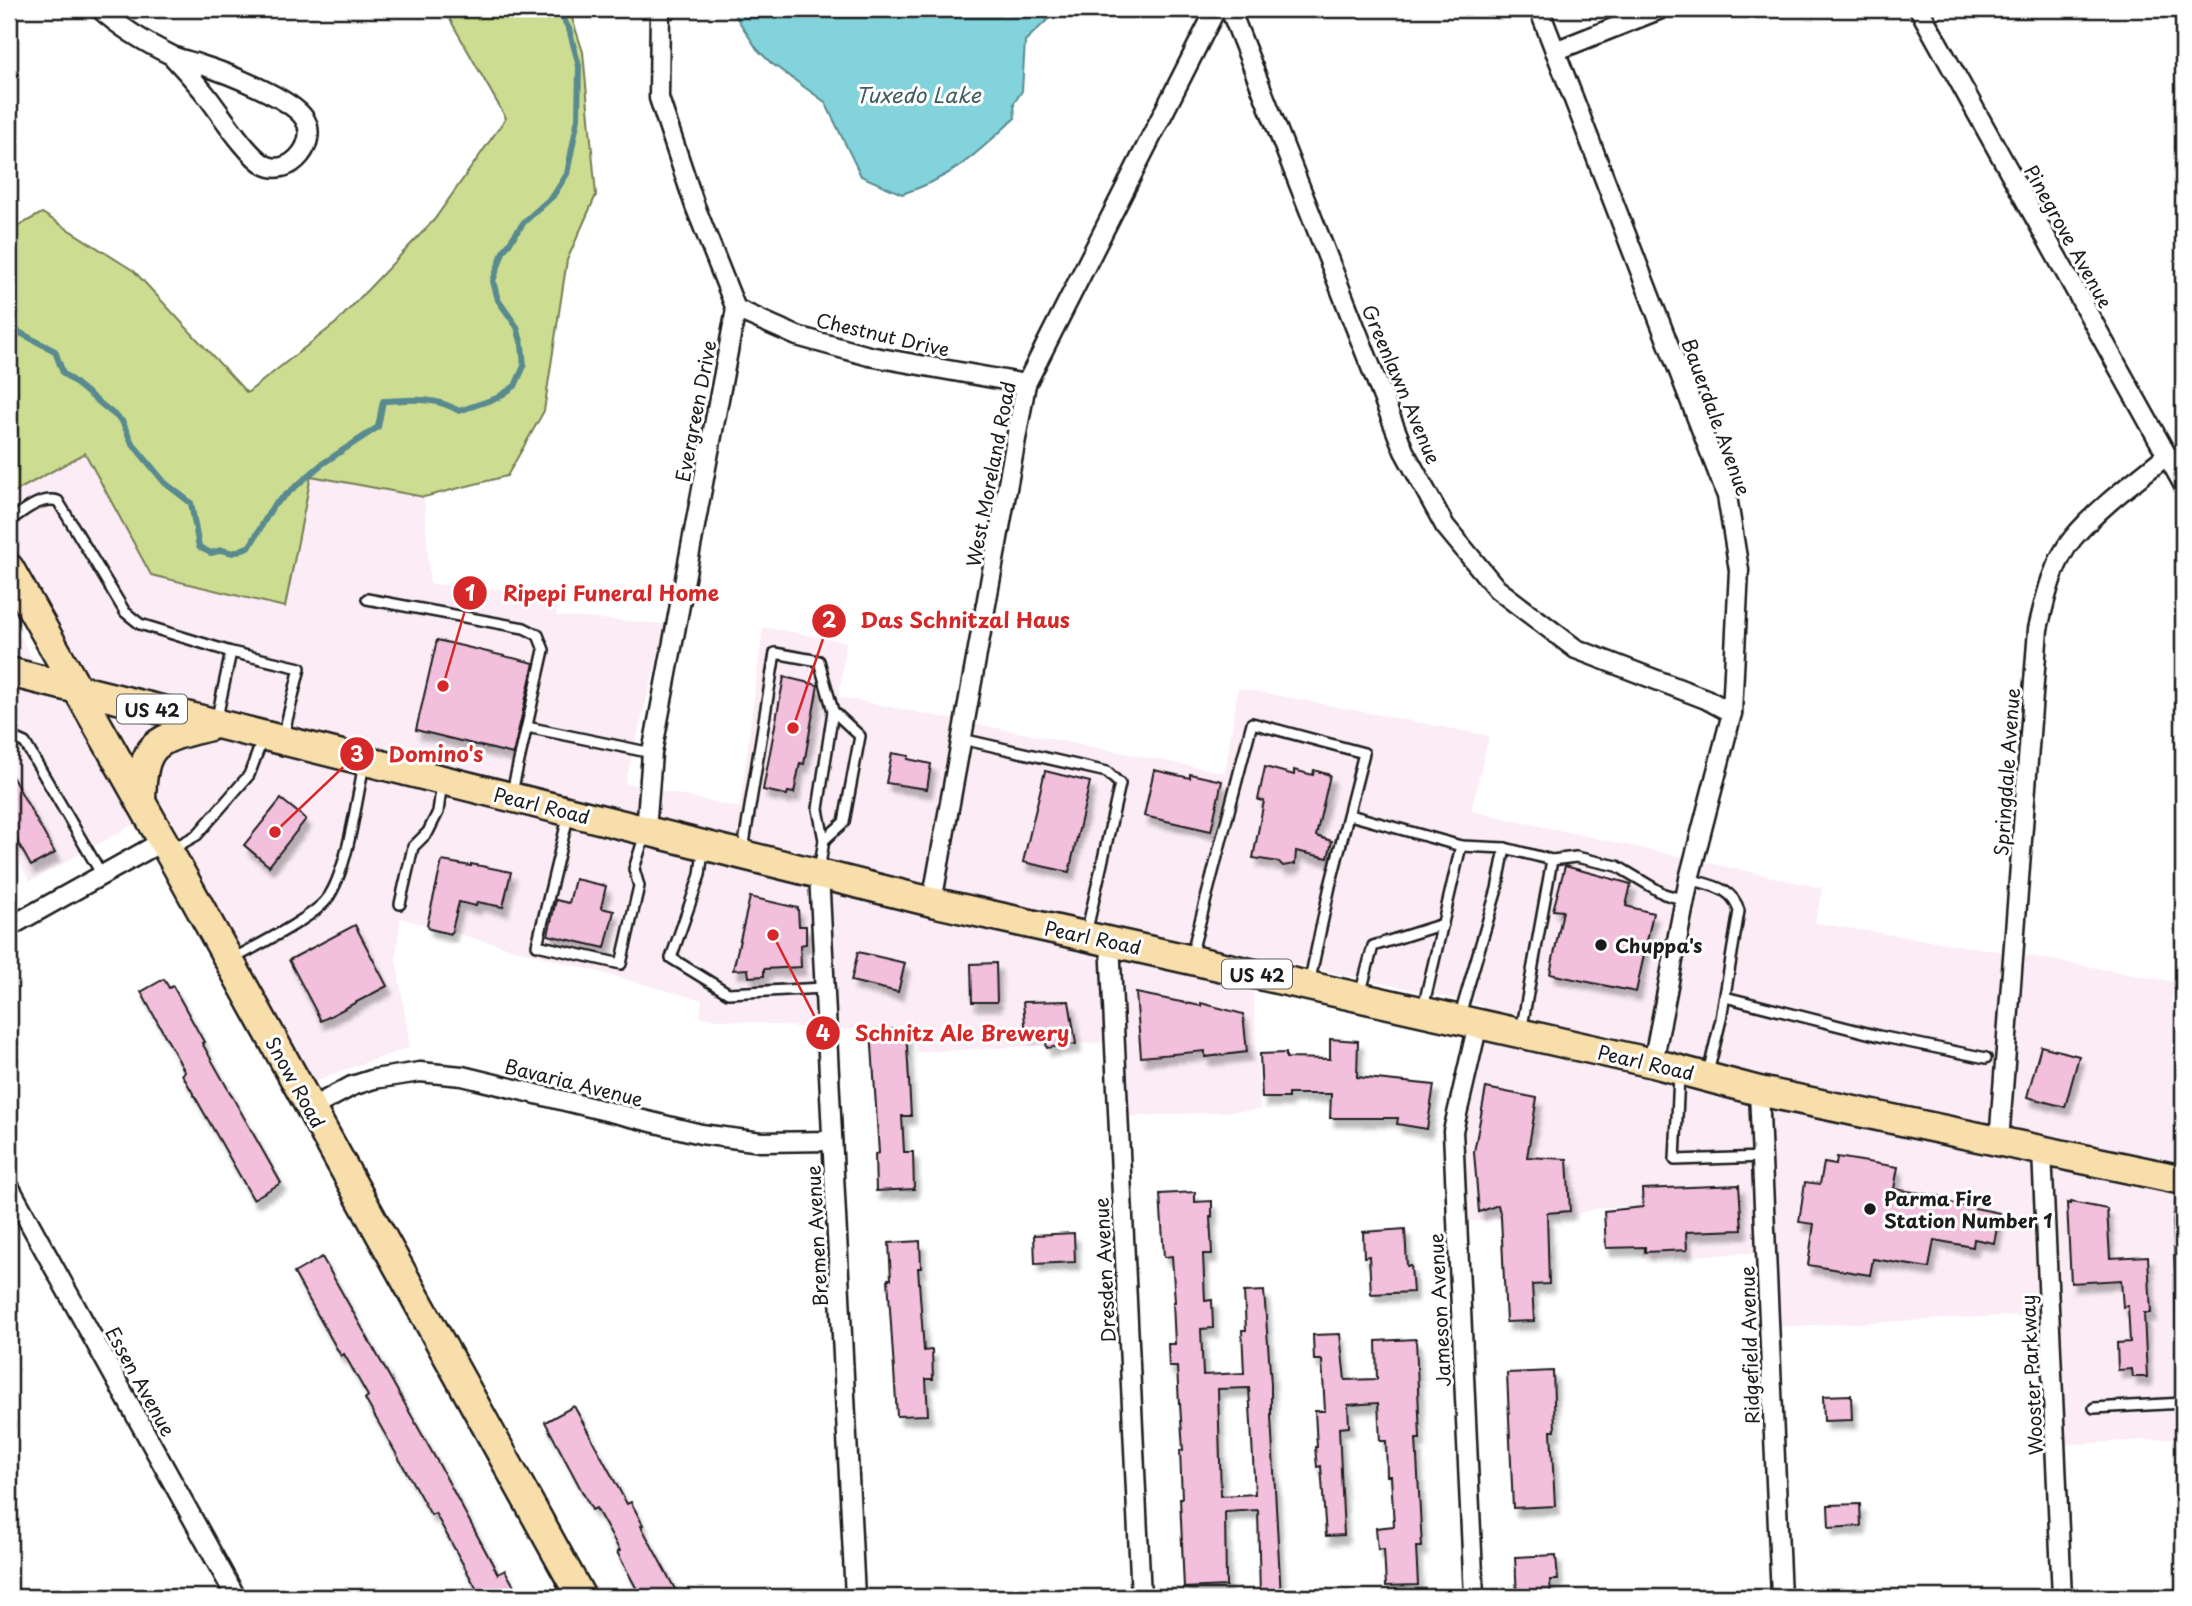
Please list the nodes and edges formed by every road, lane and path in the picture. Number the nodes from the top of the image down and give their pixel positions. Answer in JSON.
{"nodes":[{"id":1,"x":100,"y":9,"type":"edge"},
{"id":2,"x":660,"y":9,"type":"edge"},
{"id":3,"x":1216,"y":9,"type":"edge"},
{"id":4,"x":1230,"y":9,"type":"edge"},
{"id":5,"x":1539,"y":9,"type":"edge"},
{"id":6,"x":1661,"y":9,"type":"edge"},
{"id":7,"x":1919,"y":9,"type":"edge"},
{"id":8,"x":1555,"y":51,"type":"junction"},
{"id":9,"x":172,"y":56,"type":"junction"},
{"id":10,"x":736,"y":309,"type":"junction"},
{"id":11,"x":1026,"y":384,"type":"junction"},
{"id":12,"x":2167,"y":455,"type":"junction"},
{"id":13,"x":2183,"y":484,"type":"edge"},
{"id":14,"x":9,"y":521,"type":"edge"},
{"id":15,"x":9,"y":578,"type":"edge"},
{"id":16,"x":367,"y":599,"type":"dead end"},
{"id":17,"x":231,"y":652,"type":"junction"},
{"id":18,"x":9,"y":672,"type":"edge"},
{"id":19,"x":78,"y":691,"type":"junction"},
{"id":20,"x":833,"y":711,"type":"junction"},
{"id":21,"x":1732,"y":713,"type":"junction"},
{"id":22,"x":215,"y":725,"type":"junction"},
{"id":23,"x":527,"y":727,"type":"junction"},
{"id":24,"x":9,"y":736,"type":"edge"},
{"id":25,"x":272,"y":739,"type":"junction"},
{"id":26,"x":962,"y":739,"type":"junction"},
{"id":27,"x":652,"y":753,"type":"junction"},
{"id":28,"x":365,"y":761,"type":"junction"},
{"id":29,"x":443,"y":780,"type":"junction"},
{"id":30,"x":511,"y":797,"type":"junction"},
{"id":31,"x":141,"y":802,"type":"junction"},
{"id":32,"x":569,"y":812,"type":"junction"},
{"id":33,"x":1350,"y":815,"type":"junction"},
{"id":34,"x":646,"y":831,"type":"junction"},
{"id":35,"x":824,"y":840,"type":"junction"},
{"id":36,"x":704,"y":845,"type":"junction"},
{"id":37,"x":166,"y":846,"type":"junction"},
{"id":38,"x":1461,"y":846,"type":"junction"},
{"id":39,"x":1505,"y":848,"type":"junction"},
{"id":40,"x":743,"y":855,"type":"junction"},
{"id":41,"x":1552,"y":860,"type":"junction"},
{"id":42,"x":819,"y":873,"type":"junction"},
{"id":43,"x":102,"y":875,"type":"junction"},
{"id":44,"x":1689,"y":879,"type":"junction"},
{"id":45,"x":1685,"y":900,"type":"junction"},
{"id":46,"x":932,"y":902,"type":"junction"},
{"id":47,"x":400,"y":904,"type":"dead end"},
{"id":48,"x":1443,"y":924,"type":"junction"},
{"id":49,"x":9,"y":927,"type":"edge"},
{"id":50,"x":1098,"y":938,"type":"junction"},
{"id":51,"x":1190,"y":959,"type":"junction"},
{"id":52,"x":229,"y":961,"type":"junction"},
{"id":53,"x":1308,"y":985,"type":"junction"},
{"id":54,"x":823,"y":988,"type":"junction"},
{"id":55,"x":1360,"y":997,"type":"junction"},
{"id":56,"x":1725,"y":997,"type":"junction"},
{"id":57,"x":1422,"y":1011,"type":"junction"},
{"id":58,"x":1469,"y":1022,"type":"junction"},
{"id":59,"x":1520,"y":1033,"type":"junction"},
{"id":60,"x":1986,"y":1058,"type":"dead end"},
{"id":61,"x":1666,"y":1066,"type":"junction"},
{"id":62,"x":1707,"y":1077,"type":"junction"},
{"id":63,"x":1759,"y":1091,"type":"junction"},
{"id":64,"x":311,"y":1108,"type":"junction"},
{"id":65,"x":832,"y":1140,"type":"junction"},
{"id":66,"x":1999,"y":1142,"type":"junction"},
{"id":67,"x":2042,"y":1151,"type":"junction"},
{"id":68,"x":1764,"y":1157,"type":"junction"},
{"id":69,"x":2183,"y":1180,"type":"edge"},
{"id":70,"x":9,"y":1186,"type":"edge"},
{"id":71,"x":2183,"y":1187,"type":"edge"},
{"id":72,"x":2183,"y":1334,"type":"edge"},
{"id":73,"x":2183,"y":1403,"type":"edge"},
{"id":74,"x":2094,"y":1408,"type":"dead end"},
{"id":75,"x":236,"y":1597,"type":"edge"},
{"id":76,"x":581,"y":1597,"type":"edge"},
{"id":77,"x":855,"y":1597,"type":"edge"},
{"id":78,"x":1141,"y":1597,"type":"edge"},
{"id":79,"x":1474,"y":1597,"type":"edge"},
{"id":80,"x":1781,"y":1597,"type":"edge"},
{"id":81,"x":2062,"y":1597,"type":"edge"}],
"edges":[{"from":1,"to":9,"type":"street"},
{"from":2,"to":10,"type":"street"},
{"from":3,"to":11,"type":"street","name":"West Moreland Road"},
{"from":4,"to":21,"type":"street","name":"Greenlawn Avenue"},
{"from":5,"to":8,"type":"street","name":"Bauerdale Avenue"},
{"from":6,"to":8,"type":"street"},
{"from":7,"to":12,"type":"street","name":"Pinegrove Avenue"},
{"from":8,"to":21,"type":"street","name":"Bauerdale Avenue"},
{"from":9,"to":9,"type":"street"},
{"from":10,"to":11,"type":"street","name":"Chestnut Drive"},
{"from":10,"to":27,"type":"street","name":"Evergreen Drive"},
{"from":11,"to":26,"type":"street","name":"West Moreland Road"},
{"from":12,"to":13,"type":"street","name":"Pinegrove Avenue"},
{"from":12,"to":66,"type":"street","name":"Springdale Avenue"},
{"from":14,"to":17,"type":"lane"},
{"from":15,"to":19,"type":"main road","name":"Snow Road"},
{"from":16,"to":23,"type":"lane"},
{"from":17,"to":22,"type":"lane"},
{"from":17,"to":25,"type":"lane"},
{"from":18,"to":19,"type":"main road","name":"Pearl Road","number":"US 42"},
{"from":19,"to":22,"type":"main road","name":"Pearl Road","number":"US 42"},
{"from":19,"to":31,"type":"main road","name":"Snow Road"},
{"from":20,"to":35,"type":"lane"},
{"from":20,"to":35,"type":"lane"},
{"from":20,"to":40,"type":"lane"},
{"from":21,"to":44,"type":"street","name":"Bauerdale Avenue"},
{"from":22,"to":25,"type":"main road","name":"Pearl Road","number":"US 42"},
{"from":22,"to":31,"type":"main road"},
{"from":23,"to":27,"type":"lane"},
{"from":23,"to":30,"type":"lane"},
{"from":24,"to":43,"type":"lane"},
{"from":25,"to":28,"type":"main road","name":"Pearl Road","number":"US 42"},
{"from":25,"to":37,"type":"lane"},
{"from":26,"to":46,"type":"street","name":"West Moreland Road"},
{"from":26,"to":50,"type":"lane"},
{"from":27,"to":34,"type":"street","name":"Evergreen Drive"},
{"from":28,"to":29,"type":"main road","name":"Pearl Road","number":"US 42"},
{"from":28,"to":52,"type":"lane"},
{"from":29,"to":30,"type":"main road","name":"Pearl Road","number":"US 42"},
{"from":29,"to":47,"type":"lane"},
{"from":30,"to":32,"type":"main road","name":"Pearl Road","number":"US 42"},
{"from":31,"to":37,"type":"main road","name":"Snow Road"},
{"from":32,"to":34,"type":"main road","name":"Pearl Road","number":"US 42"},
{"from":32,"to":34,"type":"lane"},
{"from":33,"to":38,"type":"lane"},
{"from":33,"to":51,"type":"lane"},
{"from":33,"to":53,"type":"lane"},
{"from":34,"to":36,"type":"main road","name":"Pearl Road","number":"US 42"},
{"from":35,"to":42,"type":"lane"},
{"from":36,"to":40,"type":"main road","name":"Pearl Road","number":"US 42"},
{"from":36,"to":54,"type":"lane"},
{"from":37,"to":43,"type":"street"},
{"from":37,"to":52,"type":"main road","name":"Snow Road"},
{"from":38,"to":39,"type":"lane"},
{"from":38,"to":48,"type":"lane"},
{"from":39,"to":41,"type":"lane"},
{"from":39,"to":58,"type":"lane"},
{"from":40,"to":42,"type":"main road","name":"Pearl Road","number":"US 42"},
{"from":41,"to":45,"type":"lane"},
{"from":41,"to":59,"type":"lane"},
{"from":42,"to":46,"type":"main road","name":"Pearl Road","number":"US 42"},
{"from":42,"to":54,"type":"street","name":"Bremen Avenue"},
{"from":43,"to":49,"type":"street"},
{"from":44,"to":45,"type":"street","name":"Bauerdale Avenue"},
{"from":44,"to":56,"type":"lane"},
{"from":45,"to":61,"type":"street","name":"Bauerdale Avenue"},
{"from":46,"to":50,"type":"main road","name":"Pearl Road","number":"US 42"},
{"from":48,"to":55,"type":"lane"},
{"from":48,"to":57,"type":"lane"},
{"from":50,"to":51,"type":"main road","name":"Pearl Road","number":"US 42"},
{"from":50,"to":78,"type":"street","name":"Dresden Avenue"},
{"from":51,"to":53,"type":"main road","name":"Pearl Road","number":"US 42"},
{"from":52,"to":64,"type":"main road","name":"Snow Road"},
{"from":53,"to":55,"type":"main road","name":"Pearl Road","number":"US 42"},
{"from":54,"to":65,"type":"street","name":"Bremen Avenue"},
{"from":55,"to":57,"type":"main road","name":"Pearl Road","number":"US 42"},
{"from":56,"to":60,"type":"lane"},
{"from":56,"to":62,"type":"lane"},
{"from":57,"to":58,"type":"main road","name":"Pearl Road","number":"US 42"},
{"from":58,"to":59,"type":"main road","name":"Pearl Road","number":"US 42"},
{"from":58,"to":79,"type":"street","name":"Jameson Avenue"},
{"from":59,"to":61,"type":"main road","name":"Pearl Road","number":"US 42"},
{"from":61,"to":62,"type":"main road","name":"Pearl Road","number":"US 42"},
{"from":61,"to":68,"type":"lane"},
{"from":62,"to":63,"type":"main road","name":"Pearl Road","number":"US 42"},
{"from":63,"to":66,"type":"main road","name":"Pearl Road","number":"US 42"},
{"from":63,"to":68,"type":"street","name":"Ridgefield Avenue"},
{"from":64,"to":65,"type":"street","name":"Bavaria Avenue"},
{"from":64,"to":76,"type":"main road","name":"Snow Road"},
{"from":65,"to":77,"type":"street","name":"Bremen Avenue"},
{"from":66,"to":67,"type":"main road","name":"Pearl Road","number":"US 42"},
{"from":67,"to":69,"type":"main road","name":"Pearl Road","number":"US 42"},
{"from":67,"to":81,"type":"street","name":"Wooster Parkway"},
{"from":68,"to":80,"type":"street","name":"Ridgefield Avenue"},
{"from":70,"to":75,"type":"street","name":"Essen Avenue"},
{"from":71,"to":72,"type":"lane"},
{"from":73,"to":74,"type":"lane"}]}
